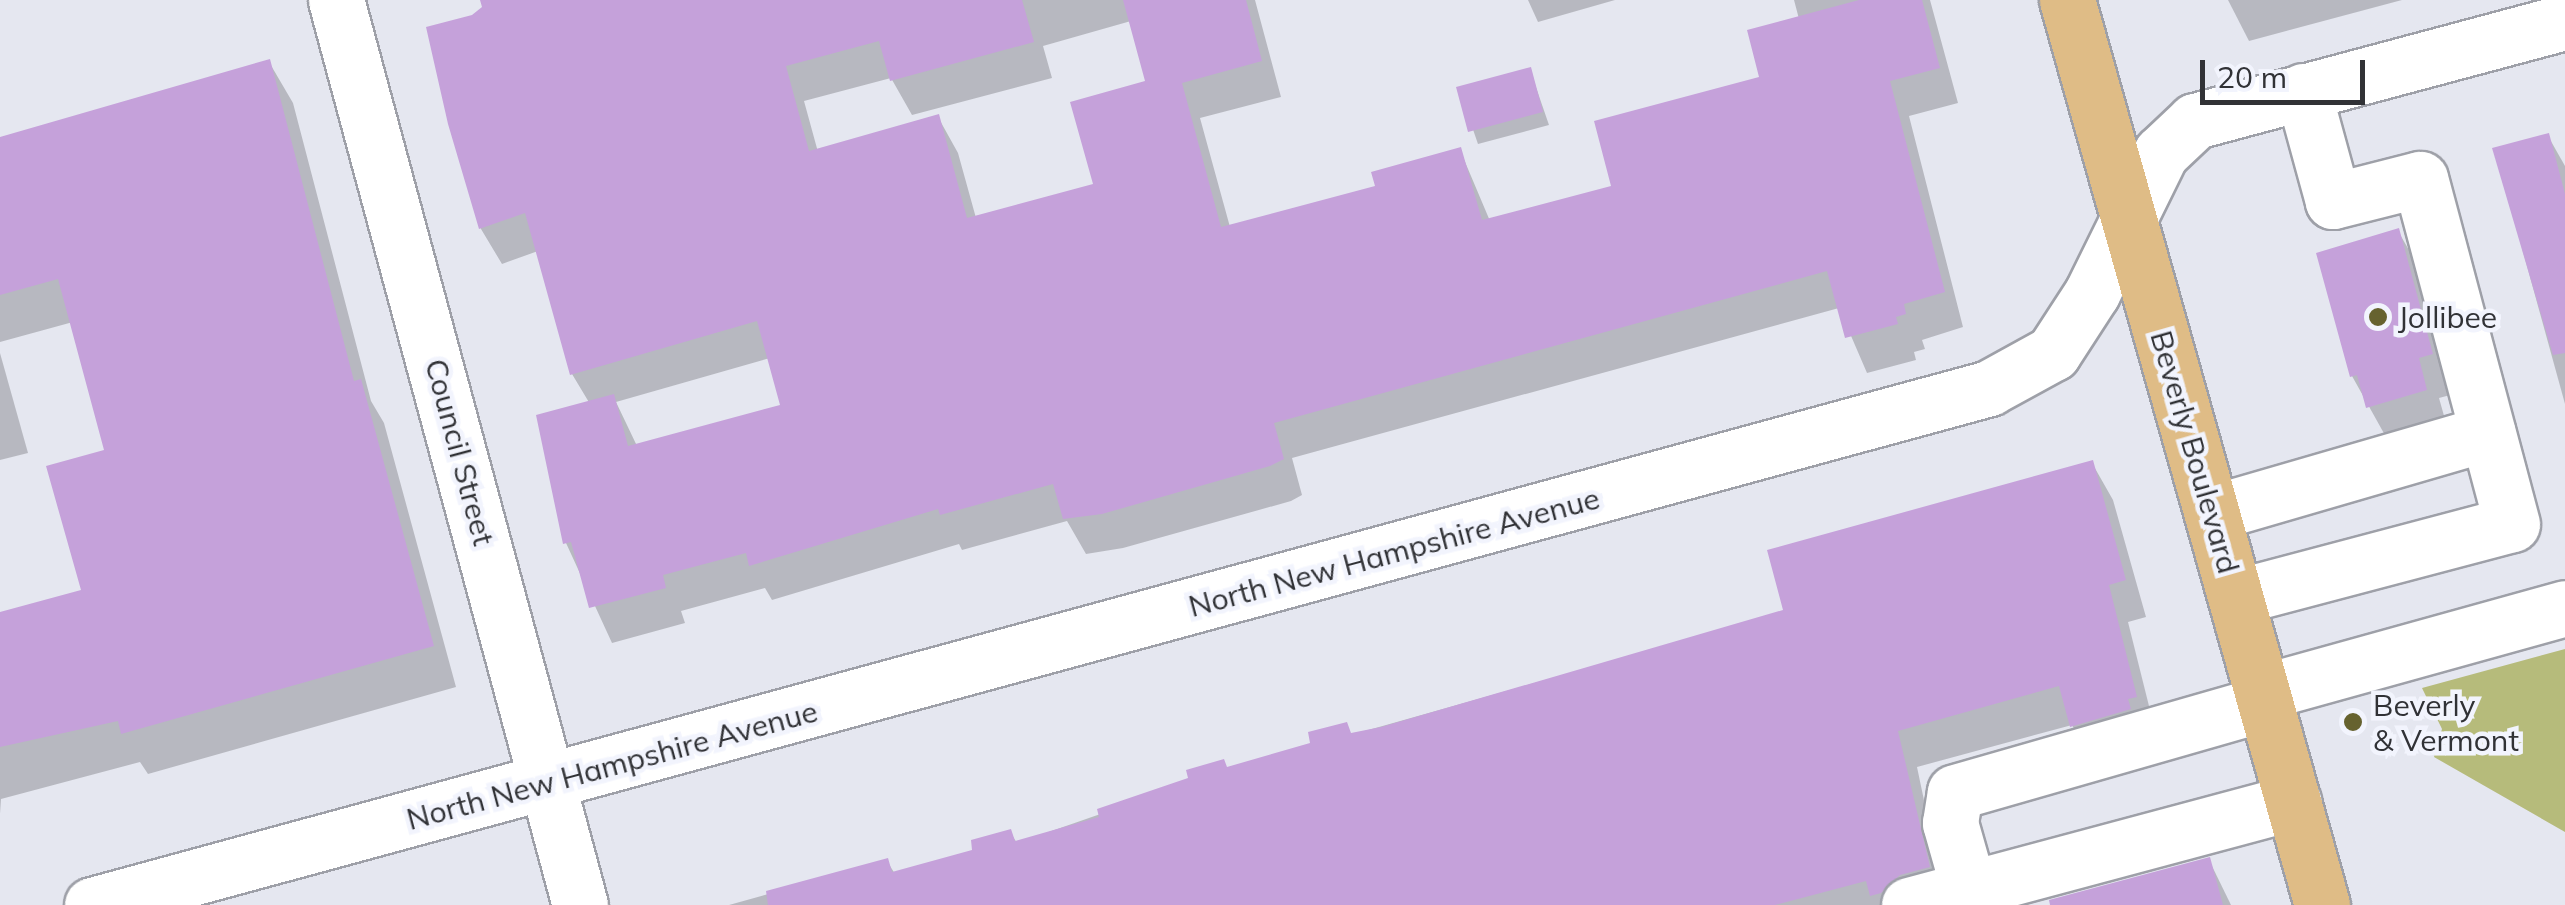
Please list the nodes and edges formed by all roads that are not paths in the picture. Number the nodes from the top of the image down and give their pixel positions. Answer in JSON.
{"nodes":[{"id":1,"x":336,"y":0,"type":"edge"},
{"id":2,"x":2066,"y":0,"type":"edge"},
{"id":3,"x":2565,"y":22,"type":"edge"},
{"id":4,"x":2304,"y":91,"type":"junction"},
{"id":5,"x":2131,"y":220,"type":"junction"},
{"id":6,"x":2488,"y":432,"type":"junction"},
{"id":7,"x":2212,"y":513,"type":"junction"},
{"id":8,"x":2236,"y":597,"type":"junction"},
{"id":9,"x":2565,"y":608,"type":"edge"},
{"id":10,"x":2264,"y":698,"type":"junction"},
{"id":11,"x":550,"y":783,"type":"junction"},
{"id":12,"x":2293,"y":802,"type":"junction"},
{"id":13,"x":1969,"y":890,"type":"junction"},
{"id":14,"x":92,"y":905,"type":"edge"},
{"id":15,"x":580,"y":905,"type":"edge"},
{"id":16,"x":1909,"y":905,"type":"edge"},
{"id":17,"x":2322,"y":905,"type":"edge"}],
"edges":[{"from":1,"to":11,"type":"street","name":"Council Street"},
{"from":2,"to":5,"type":"main road","name":"Beverly Boulevard"},
{"from":3,"to":4,"type":"street","name":"North New Hampshire Avenue"},
{"from":4,"to":5,"type":"street","name":"North New Hampshire Avenue"},
{"from":4,"to":6,"type":"street"},
{"from":5,"to":7,"type":"main road","name":"Beverly Boulevard"},
{"from":5,"to":11,"type":"street","name":"North New Hampshire Avenue"},
{"from":6,"to":7,"type":"street"},
{"from":6,"to":8,"type":"street"},
{"from":7,"to":8,"type":"main road","name":"Beverly Boulevard"},
{"from":8,"to":10,"type":"main road","name":"Beverly Boulevard"},
{"from":9,"to":10,"type":"street"},
{"from":10,"to":12,"type":"main road","name":"Beverly Boulevard"},
{"from":10,"to":13,"type":"street"},
{"from":11,"to":14,"type":"street","name":"North New Hampshire Avenue"},
{"from":11,"to":15,"type":"street","name":"Council Street"},
{"from":12,"to":13,"type":"street"},
{"from":12,"to":17,"type":"main road","name":"Beverly Boulevard"},
{"from":13,"to":16,"type":"street"}]}
